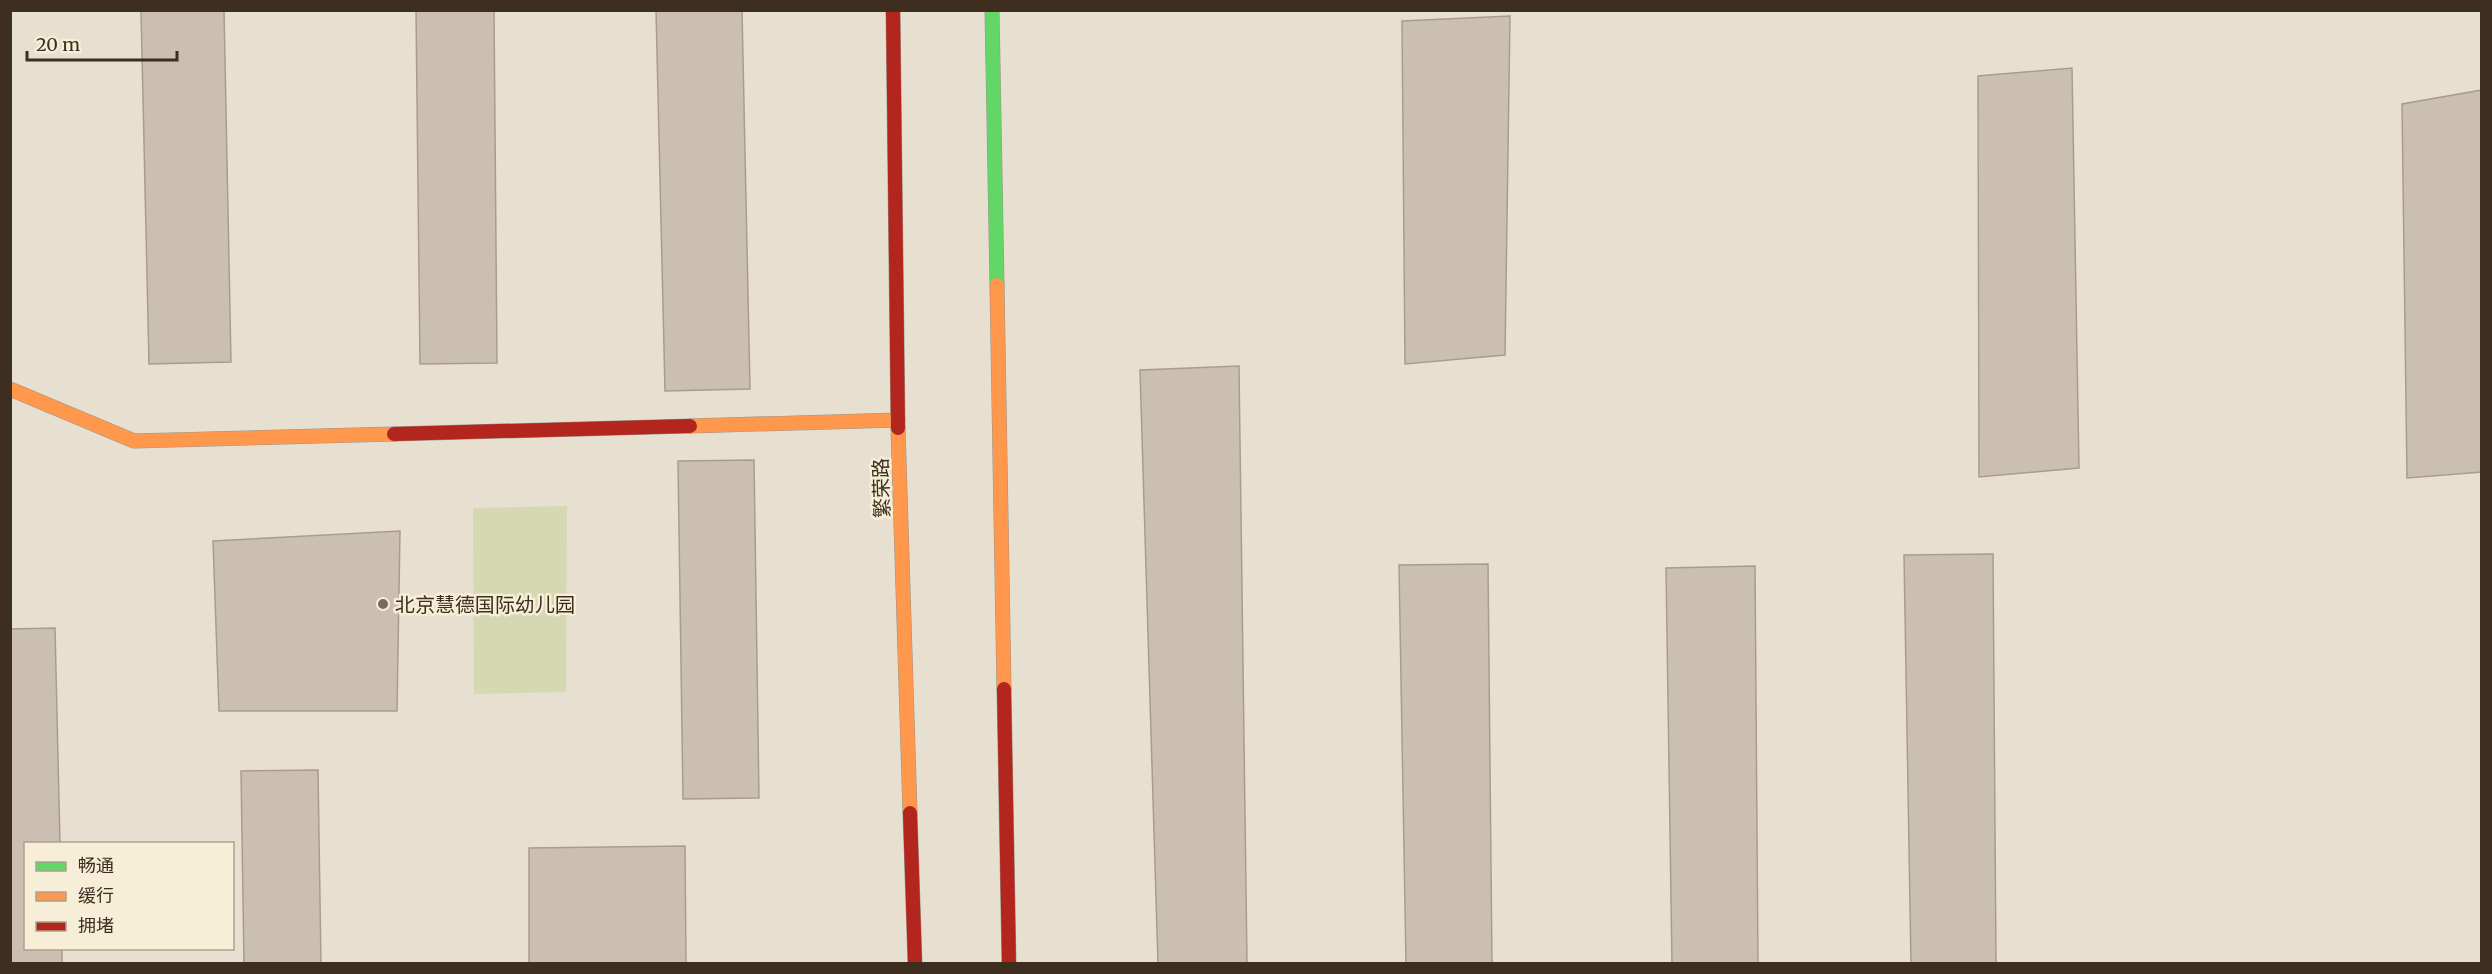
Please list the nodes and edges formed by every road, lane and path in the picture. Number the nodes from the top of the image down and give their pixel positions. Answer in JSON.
{"nodes":[{"id":1,"x":892,"y":10,"type":"edge"},
{"id":2,"x":992,"y":10,"type":"edge"},
{"id":3,"x":10,"y":389,"type":"edge"},
{"id":4,"x":898,"y":420,"type":"junction"},
{"id":5,"x":915,"y":963,"type":"edge"},
{"id":6,"x":1009,"y":963,"type":"edge"}],
"edges":[{"from":1,"to":4,"type":"main road","name":"繁荣路"},
{"from":2,"to":6,"type":"main road"},
{"from":3,"to":4,"type":"main road"},
{"from":4,"to":5,"type":"main road","name":"繁荣路"}]}
